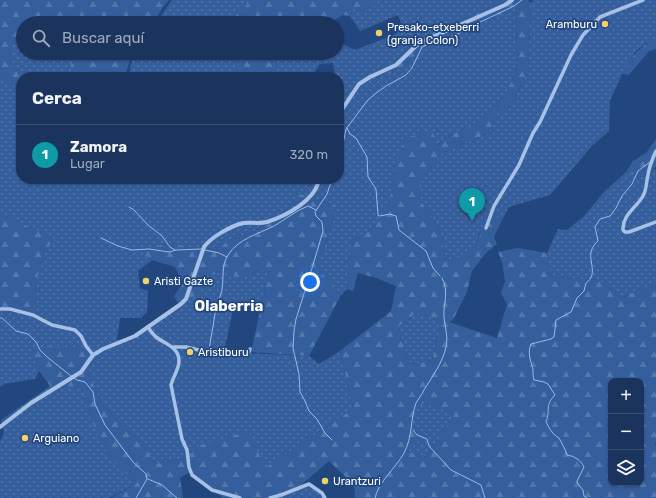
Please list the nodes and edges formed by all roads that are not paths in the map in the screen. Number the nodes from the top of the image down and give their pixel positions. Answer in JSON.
{"nodes":[{"id":1,"x":512,"y":0,"type":"edge"},
{"id":2,"x":643,"y":0,"type":"edge"},
{"id":3,"x":344,"y":106,"type":"edge"},
{"id":4,"x":656,"y":151,"type":"edge"},
{"id":5,"x":318,"y":184,"type":"edge"},
{"id":6,"x":656,"y":222,"type":"edge"},
{"id":7,"x":486,"y":228,"type":"dead end"},
{"id":8,"x":0,"y":309,"type":"edge"},
{"id":9,"x":148,"y":327,"type":"junction"},
{"id":10,"x":173,"y":347,"type":"junction"},
{"id":11,"x":250,"y":349,"type":"dead end"},
{"id":12,"x":93,"y":355,"type":"junction"},
{"id":13,"x":0,"y":427,"type":"edge"},
{"id":14,"x":240,"y":498,"type":"edge"},
{"id":15,"x":270,"y":498,"type":"edge"},
{"id":16,"x":325,"y":498,"type":"edge"}],
"edges":[{"from":1,"to":3,"type":"street"},
{"from":2,"to":7,"type":"street"},
{"from":4,"to":6,"type":"street"},
{"from":5,"to":9,"type":"street"},
{"from":8,"to":12,"type":"street"},
{"from":9,"to":10,"type":"street"},
{"from":9,"to":12,"type":"street"},
{"from":10,"to":11,"type":"street"},
{"from":10,"to":14,"type":"street"},
{"from":12,"to":13,"type":"street"},
{"from":15,"to":16,"type":"street"}]}
